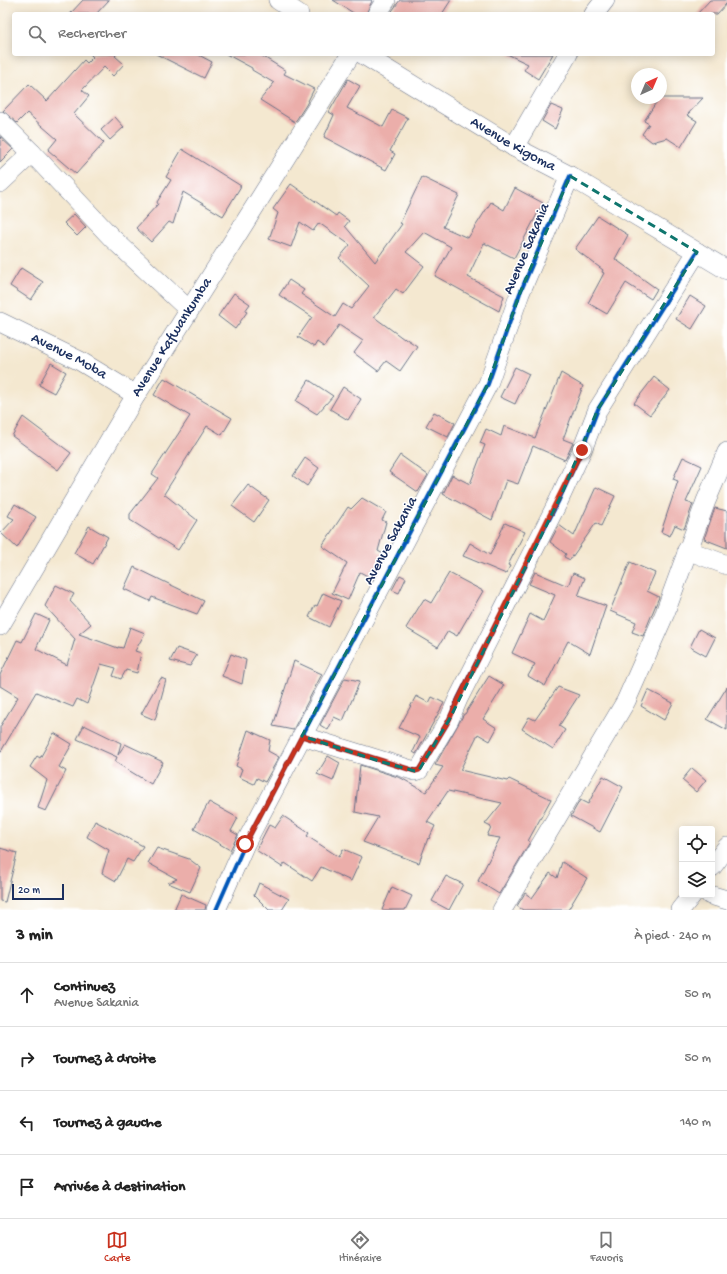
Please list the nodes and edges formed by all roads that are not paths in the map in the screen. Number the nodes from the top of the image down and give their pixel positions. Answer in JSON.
{"nodes":[{"id":1,"x":278,"y":0,"type":"edge"},
{"id":2,"x":386,"y":0,"type":"edge"},
{"id":3,"x":605,"y":0,"type":"edge"},
{"id":4,"x":297,"y":12,"type":"edge"},
{"id":5,"x":378,"y":12,"type":"edge"},
{"id":6,"x":596,"y":12,"type":"edge"},
{"id":7,"x":350,"y":56,"type":"edge"},
{"id":8,"x":365,"y":56,"type":"edge"},
{"id":9,"x":567,"y":56,"type":"edge"},
{"id":10,"x":0,"y":121,"type":"edge"},
{"id":11,"x":514,"y":147,"type":"junction"},
{"id":12,"x":32,"y":153,"type":"junction"},
{"id":13,"x":570,"y":176,"type":"junction"},
{"id":14,"x":0,"y":183,"type":"edge"},
{"id":15,"x":697,"y":252,"type":"junction"},
{"id":16,"x":727,"y":270,"type":"edge"},
{"id":17,"x":189,"y":310,"type":"junction"},
{"id":18,"x":0,"y":322,"type":"edge"},
{"id":19,"x":136,"y":395,"type":"junction"},
{"id":20,"x":727,"y":452,"type":"edge"},
{"id":21,"x":687,"y":550,"type":"junction"},
{"id":22,"x":727,"y":565,"type":"edge"},
{"id":23,"x":3,"y":614,"type":"edge"},
{"id":24,"x":302,"y":736,"type":"junction"},
{"id":25,"x":727,"y":847,"type":"edge"},
{"id":26,"x":715,"y":863,"type":"edge"},
{"id":27,"x":715,"y":896,"type":"edge"},
{"id":28,"x":690,"y":898,"type":"edge"},
{"id":29,"x":727,"y":900,"type":"edge"},
{"id":30,"x":216,"y":910,"type":"edge"},
{"id":31,"x":502,"y":910,"type":"edge"},
{"id":32,"x":680,"y":910,"type":"edge"}],
"edges":[{"from":1,"to":4,"type":"street"},
{"from":2,"to":5,"type":"street"},
{"from":3,"to":6,"type":"street"},
{"from":7,"to":17,"type":"street","name":"Avenue Kafwankumba"},
{"from":8,"to":11,"type":"street","name":"Avenue Kigoma"},
{"from":9,"to":11,"type":"street"},
{"from":10,"to":12,"type":"street"},
{"from":11,"to":13,"type":"street","name":"Avenue Kigoma"},
{"from":12,"to":14,"type":"street"},
{"from":12,"to":17,"type":"street"},
{"from":13,"to":15,"type":"street","name":"Avenue Kigoma"},
{"from":13,"to":24,"type":"street","name":"Avenue Sakania"},
{"from":15,"to":16,"type":"street","name":"Avenue Kigoma"},
{"from":15,"to":24,"type":"street"},
{"from":17,"to":19,"type":"street","name":"Avenue Kafwankumba"},
{"from":18,"to":19,"type":"street","name":"Avenue Moba"},
{"from":19,"to":23,"type":"street","name":"Avenue Kafwankumba"},
{"from":20,"to":21,"type":"street"},
{"from":21,"to":22,"type":"street"},
{"from":21,"to":31,"type":"street"},
{"from":24,"to":30,"type":"street","name":"Avenue Sakania"},
{"from":25,"to":26,"type":"street"},
{"from":27,"to":29,"type":"street"},
{"from":28,"to":32,"type":"street"}]}
